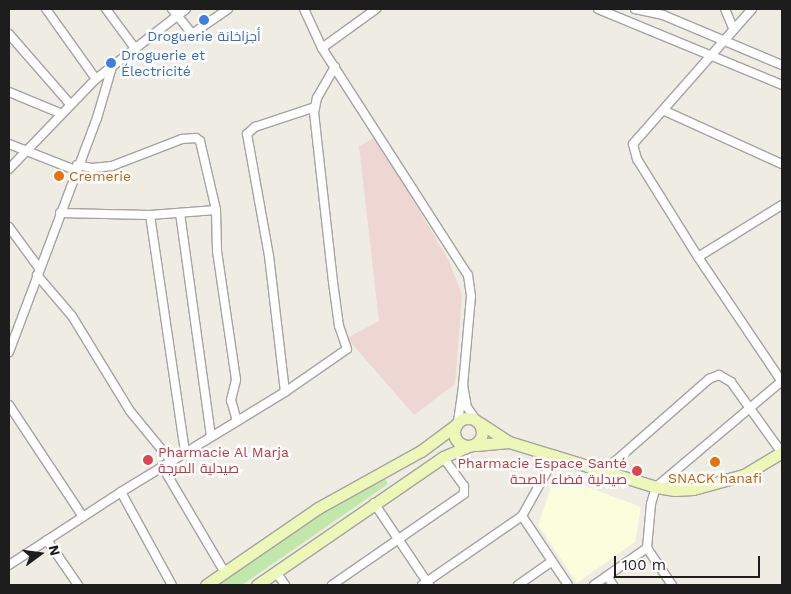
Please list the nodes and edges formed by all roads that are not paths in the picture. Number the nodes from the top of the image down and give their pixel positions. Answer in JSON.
{"nodes":[{"id":1,"x":46,"y":9,"type":"edge"},
{"id":2,"x":106,"y":9,"type":"edge"},
{"id":3,"x":186,"y":9,"type":"edge"},
{"id":4,"x":228,"y":9,"type":"edge"},
{"id":5,"x":304,"y":9,"type":"edge"},
{"id":6,"x":376,"y":9,"type":"edge"},
{"id":7,"x":598,"y":9,"type":"edge"},
{"id":8,"x":634,"y":9,"type":"edge"},
{"id":9,"x":725,"y":9,"type":"edge"},
{"id":10,"x":752,"y":9,"type":"edge"},
{"id":11,"x":174,"y":12,"type":"edge"},
{"id":12,"x":733,"y":28,"type":"junction"},
{"id":13,"x":9,"y":34,"type":"edge"},
{"id":14,"x":12,"y":40,"type":"edge"},
{"id":15,"x":722,"y":40,"type":"junction"},
{"id":16,"x":134,"y":47,"type":"junction"},
{"id":17,"x":322,"y":48,"type":"junction"},
{"id":18,"x":710,"y":54,"type":"junction"},
{"id":19,"x":782,"y":64,"type":"edge"},
{"id":20,"x":112,"y":67,"type":"junction"},
{"id":21,"x":335,"y":67,"type":"junction"},
{"id":22,"x":96,"y":79,"type":"junction"},
{"id":23,"x":782,"y":85,"type":"edge"},
{"id":24,"x":9,"y":92,"type":"edge"},
{"id":25,"x":70,"y":104,"type":"junction"},
{"id":26,"x":315,"y":107,"type":"junction"},
{"id":27,"x":665,"y":111,"type":"junction"},
{"id":28,"x":60,"y":113,"type":"junction"},
{"id":29,"x":9,"y":144,"type":"edge"},
{"id":30,"x":27,"y":150,"type":"junction"},
{"id":31,"x":782,"y":164,"type":"edge"},
{"id":32,"x":76,"y":168,"type":"junction"},
{"id":33,"x":9,"y":169,"type":"edge"},
{"id":34,"x":782,"y":205,"type":"edge"},
{"id":35,"x":216,"y":210,"type":"junction"},
{"id":36,"x":180,"y":212,"type":"junction"},
{"id":37,"x":60,"y":213,"type":"junction"},
{"id":38,"x":150,"y":215,"type":"junction"},
{"id":39,"x":9,"y":227,"type":"edge"},
{"id":40,"x":698,"y":258,"type":"junction"},
{"id":41,"x":38,"y":272,"type":"junction"},
{"id":42,"x":9,"y":352,"type":"edge"},
{"id":43,"x":782,"y":381,"type":"edge"},
{"id":44,"x":463,"y":385,"type":"junction"},
{"id":45,"x":285,"y":392,"type":"junction"},
{"id":46,"x":9,"y":405,"type":"edge"},
{"id":47,"x":751,"y":410,"type":"junction"},
{"id":48,"x":237,"y":421,"type":"junction"},
{"id":49,"x":478,"y":422,"type":"junction"},
{"id":50,"x":457,"y":424,"type":"junction"},
{"id":51,"x":211,"y":436,"type":"junction"},
{"id":52,"x":509,"y":442,"type":"junction"},
{"id":53,"x":471,"y":446,"type":"junction"},
{"id":54,"x":185,"y":453,"type":"junction"},
{"id":55,"x":782,"y":453,"type":"edge"},
{"id":56,"x":556,"y":455,"type":"junction"},
{"id":57,"x":443,"y":458,"type":"junction"},
{"id":58,"x":171,"y":461,"type":"junction"},
{"id":59,"x":162,"y":466,"type":"junction"},
{"id":60,"x":604,"y":471,"type":"junction"},
{"id":61,"x":656,"y":487,"type":"junction"},
{"id":62,"x":121,"y":492,"type":"junction"},
{"id":63,"x":374,"y":503,"type":"junction"},
{"id":64,"x":522,"y":516,"type":"junction"},
{"id":65,"x":83,"y":517,"type":"junction"},
{"id":66,"x":398,"y":537,"type":"junction"},
{"id":67,"x":47,"y":540,"type":"junction"},
{"id":68,"x":647,"y":548,"type":"junction"},
{"id":69,"x":550,"y":562,"type":"junction"},
{"id":70,"x":9,"y":565,"type":"edge"},
{"id":71,"x":276,"y":572,"type":"junction"},
{"id":72,"x":225,"y":573,"type":"junction"},
{"id":73,"x":607,"y":576,"type":"junction"},
{"id":74,"x":426,"y":584,"type":"edge"},
{"id":75,"x":78,"y":585,"type":"edge"},
{"id":76,"x":172,"y":585,"type":"edge"},
{"id":77,"x":206,"y":585,"type":"edge"},
{"id":78,"x":257,"y":585,"type":"edge"},
{"id":79,"x":285,"y":585,"type":"edge"},
{"id":80,"x":332,"y":585,"type":"edge"},
{"id":81,"x":518,"y":585,"type":"edge"},
{"id":82,"x":568,"y":585,"type":"edge"},
{"id":83,"x":594,"y":585,"type":"edge"},
{"id":84,"x":613,"y":585,"type":"edge"},
{"id":85,"x":672,"y":585,"type":"edge"}],
"edges":[{"from":1,"to":22,"type":"street"},
{"from":2,"to":16,"type":"street"},
{"from":3,"to":11,"type":"street"},
{"from":4,"to":11,"type":"street"},
{"from":5,"to":17,"type":"street"},
{"from":6,"to":17,"type":"street"},
{"from":7,"to":18,"type":"street"},
{"from":8,"to":15,"type":"street"},
{"from":9,"to":12,"type":"street"},
{"from":10,"to":12,"type":"street"},
{"from":11,"to":16,"type":"street"},
{"from":12,"to":15,"type":"street"},
{"from":13,"to":14,"type":"street"},
{"from":14,"to":25,"type":"street"},
{"from":15,"to":18,"type":"street"},
{"from":15,"to":19,"type":"street"},
{"from":16,"to":20,"type":"street"},
{"from":17,"to":21,"type":"street"},
{"from":18,"to":23,"type":"street"},
{"from":18,"to":27,"type":"street"},
{"from":20,"to":22,"type":"street"},
{"from":20,"to":32,"type":"street"},
{"from":21,"to":26,"type":"street"},
{"from":21,"to":44,"type":"street"},
{"from":22,"to":25,"type":"street"},
{"from":24,"to":28,"type":"street"},
{"from":25,"to":28,"type":"street"},
{"from":26,"to":45,"type":"street"},
{"from":26,"to":45,"type":"street"},
{"from":27,"to":31,"type":"street"},
{"from":27,"to":40,"type":"street"},
{"from":28,"to":30,"type":"street"},
{"from":29,"to":30,"type":"street"},
{"from":30,"to":32,"type":"street"},
{"from":30,"to":33,"type":"street"},
{"from":32,"to":35,"type":"street"},
{"from":32,"to":37,"type":"street"},
{"from":34,"to":40,"type":"street"},
{"from":35,"to":36,"type":"street"},
{"from":35,"to":48,"type":"street"},
{"from":36,"to":38,"type":"street"},
{"from":36,"to":51,"type":"street"},
{"from":37,"to":38,"type":"street"},
{"from":37,"to":41,"type":"street"},
{"from":38,"to":54,"type":"street"},
{"from":39,"to":41,"type":"street"},
{"from":40,"to":43,"type":"street"},
{"from":41,"to":42,"type":"street"},
{"from":41,"to":58,"type":"street"},
{"from":43,"to":47,"type":"street"},
{"from":44,"to":49,"type":"street"},
{"from":44,"to":50,"type":"street"},
{"from":45,"to":48,"type":"street"},
{"from":46,"to":65,"type":"street"},
{"from":47,"to":55,"type":"street"},
{"from":47,"to":60,"type":"street"},
{"from":47,"to":61,"type":"street"},
{"from":48,"to":51,"type":"street"},
{"from":49,"to":50,"type":"street"},
{"from":49,"to":52,"type":"street"},
{"from":49,"to":53,"type":"street"},
{"from":50,"to":53,"type":"street"},
{"from":50,"to":72,"type":"street"},
{"from":51,"to":54,"type":"street"},
{"from":52,"to":53,"type":"street"},
{"from":52,"to":56,"type":"street"},
{"from":53,"to":57,"type":"street"},
{"from":54,"to":58,"type":"street"},
{"from":55,"to":61,"type":"street"},
{"from":56,"to":60,"type":"street"},
{"from":56,"to":64,"type":"street"},
{"from":57,"to":63,"type":"street"},
{"from":57,"to":66,"type":"street"},
{"from":58,"to":59,"type":"street"},
{"from":59,"to":62,"type":"street"},
{"from":59,"to":72,"type":"street"},
{"from":60,"to":61,"type":"street"},
{"from":61,"to":68,"type":"street"},
{"from":62,"to":65,"type":"street"},
{"from":62,"to":76,"type":"street"},
{"from":63,"to":66,"type":"street"},
{"from":63,"to":71,"type":"street"},
{"from":64,"to":69,"type":"street"},
{"from":64,"to":74,"type":"street"},
{"from":65,"to":67,"type":"street"},
{"from":66,"to":74,"type":"street"},
{"from":66,"to":80,"type":"street"},
{"from":67,"to":70,"type":"street"},
{"from":67,"to":75,"type":"street"},
{"from":68,"to":73,"type":"street"},
{"from":68,"to":85,"type":"street"},
{"from":69,"to":81,"type":"street"},
{"from":69,"to":82,"type":"street"},
{"from":71,"to":78,"type":"street"},
{"from":71,"to":79,"type":"street"},
{"from":72,"to":77,"type":"street"},
{"from":73,"to":83,"type":"street"},
{"from":73,"to":84,"type":"street"}]}
